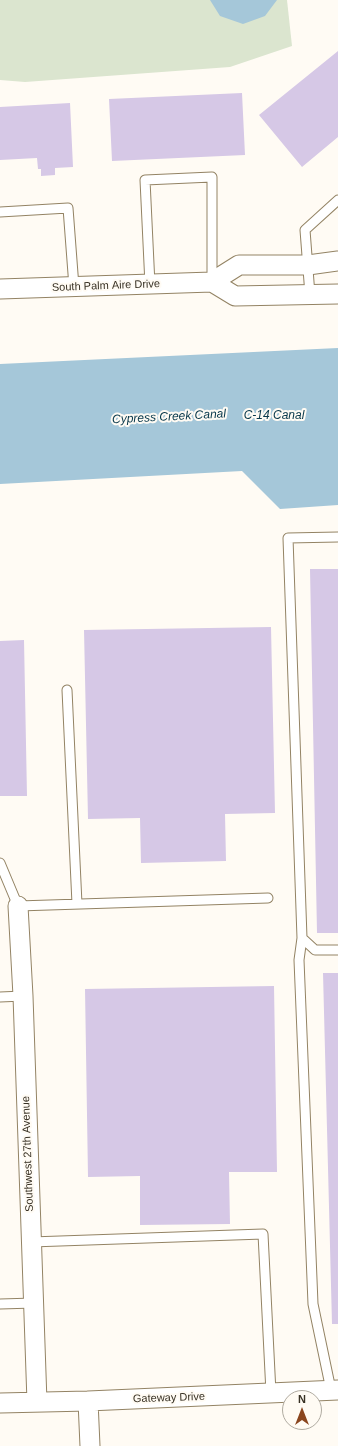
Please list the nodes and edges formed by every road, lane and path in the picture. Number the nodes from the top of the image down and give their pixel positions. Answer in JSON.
{"nodes":[{"id":1,"x":338,"y":200,"type":"edge"},
{"id":2,"x":0,"y":212,"type":"edge"},
{"id":3,"x":338,"y":261,"type":"edge"},
{"id":4,"x":308,"y":265,"type":"junction"},
{"id":5,"x":212,"y":282,"type":"junction"},
{"id":6,"x":150,"y":285,"type":"junction"},
{"id":7,"x":74,"y":287,"type":"junction"},
{"id":8,"x":0,"y":290,"type":"edge"},
{"id":9,"x":338,"y":294,"type":"edge"},
{"id":10,"x":310,"y":295,"type":"junction"},
{"id":11,"x":338,"y":536,"type":"edge"},
{"id":12,"x":67,"y":690,"type":"dead end"},
{"id":13,"x":0,"y":863,"type":"edge"},
{"id":14,"x":268,"y":898,"type":"dead end"},
{"id":15,"x":77,"y":904,"type":"junction"},
{"id":16,"x":18,"y":906,"type":"junction"},
{"id":17,"x":302,"y":938,"type":"junction"},
{"id":18,"x":338,"y":950,"type":"edge"},
{"id":19,"x":23,"y":996,"type":"junction"},
{"id":20,"x":0,"y":998,"type":"edge"},
{"id":21,"x":31,"y":1242,"type":"junction"},
{"id":22,"x":34,"y":1303,"type":"junction"},
{"id":23,"x":0,"y":1304,"type":"edge"},
{"id":24,"x":335,"y":1390,"type":"edge"},
{"id":25,"x":271,"y":1393,"type":"junction"},
{"id":26,"x":88,"y":1401,"type":"junction"},
{"id":27,"x":37,"y":1402,"type":"junction"},
{"id":28,"x":0,"y":1403,"type":"edge"},
{"id":29,"x":90,"y":1446,"type":"edge"}],
"edges":[{"from":1,"to":4,"type":"lane"},
{"from":2,"to":7,"type":"lane"},
{"from":3,"to":4,"type":"street","name":"South Palm Aire Drive"},
{"from":4,"to":5,"type":"street","name":"South Palm Aire Drive"},
{"from":4,"to":10,"type":"lane"},
{"from":5,"to":6,"type":"street","name":"South Palm Aire Drive"},
{"from":5,"to":6,"type":"lane"},
{"from":5,"to":10,"type":"street"},
{"from":6,"to":7,"type":"street","name":"South Palm Aire Drive"},
{"from":7,"to":8,"type":"street","name":"South Palm Aire Drive"},
{"from":9,"to":10,"type":"street"},
{"from":11,"to":17,"type":"lane"},
{"from":12,"to":15,"type":"lane"},
{"from":13,"to":16,"type":"lane"},
{"from":14,"to":15,"type":"lane"},
{"from":15,"to":16,"type":"lane"},
{"from":16,"to":19,"type":"street","name":"Southwest 27th Avenue"},
{"from":17,"to":18,"type":"lane"},
{"from":17,"to":24,"type":"lane"},
{"from":19,"to":20,"type":"lane"},
{"from":19,"to":21,"type":"street","name":"Southwest 27th Avenue"},
{"from":21,"to":22,"type":"street","name":"Southwest 27th Avenue"},
{"from":21,"to":25,"type":"lane"},
{"from":22,"to":23,"type":"lane"},
{"from":22,"to":27,"type":"street","name":"Southwest 27th Avenue"},
{"from":24,"to":25,"type":"street","name":"Gateway Drive"},
{"from":25,"to":26,"type":"street","name":"Gateway Drive"},
{"from":26,"to":27,"type":"street","name":"Gateway Drive"},
{"from":26,"to":29,"type":"street"},
{"from":27,"to":28,"type":"street","name":"Gateway Drive"}]}
